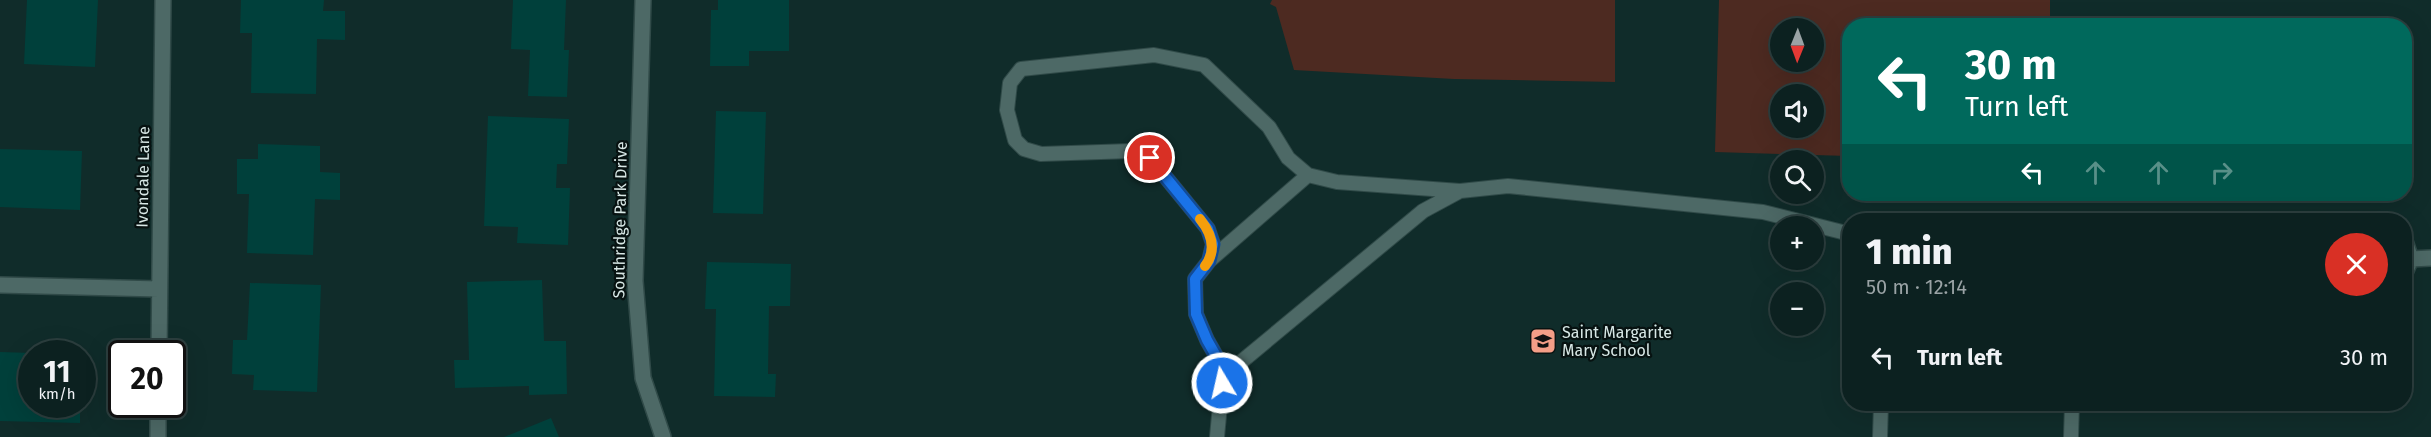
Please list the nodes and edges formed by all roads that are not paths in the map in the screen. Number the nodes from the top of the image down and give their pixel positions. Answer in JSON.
{"nodes":[{"id":1,"x":163,"y":0,"type":"edge"},
{"id":2,"x":643,"y":0,"type":"edge"},
{"id":3,"x":1308,"y":175,"type":"junction"},
{"id":4,"x":1460,"y":191,"type":"junction"},
{"id":5,"x":1842,"y":232,"type":"edge"},
{"id":6,"x":2431,"y":258,"type":"edge"},
{"id":7,"x":2412,"y":259,"type":"edge"},
{"id":8,"x":1209,"y":261,"type":"junction"},
{"id":9,"x":0,"y":285,"type":"edge"},
{"id":10,"x":159,"y":289,"type":"junction"},
{"id":11,"x":159,"y":340,"type":"edge"},
{"id":12,"x":1228,"y":377,"type":"junction"},
{"id":13,"x":1881,"y":411,"type":"edge"},
{"id":14,"x":2072,"y":411,"type":"edge"},
{"id":15,"x":158,"y":418,"type":"edge"},
{"id":16,"x":158,"y":437,"type":"edge"},
{"id":17,"x":663,"y":437,"type":"edge"},
{"id":18,"x":1217,"y":437,"type":"edge"},
{"id":19,"x":1880,"y":437,"type":"edge"},
{"id":20,"x":2071,"y":437,"type":"edge"}],
"edges":[{"from":1,"to":10,"type":"street","name":"Ivondale Lane"},
{"from":2,"to":17,"type":"street","name":"Southridge Park Drive"},
{"from":3,"to":4,"type":"lane"},
{"from":3,"to":8,"type":"lane"},
{"from":3,"to":8,"type":"lane"},
{"from":4,"to":5,"type":"lane"},
{"from":4,"to":12,"type":"lane"},
{"from":6,"to":7,"type":"street"},
{"from":8,"to":12,"type":"lane"},
{"from":9,"to":10,"type":"street"},
{"from":10,"to":11,"type":"street","name":"Ivondale Lane"},
{"from":12,"to":18,"type":"lane"},
{"from":13,"to":19,"type":"lane"},
{"from":14,"to":20,"type":"lane"},
{"from":15,"to":16,"type":"street"}]}
